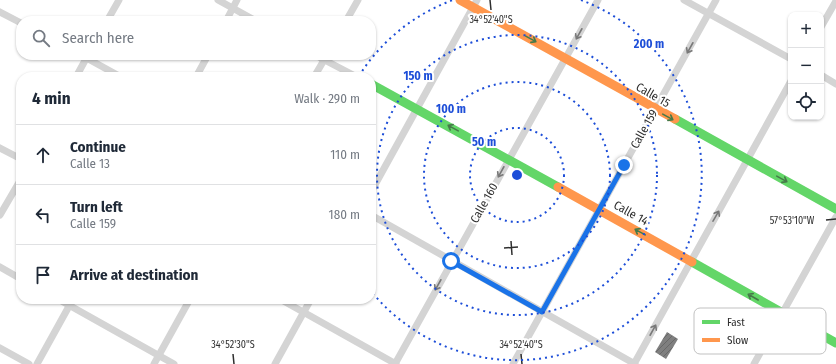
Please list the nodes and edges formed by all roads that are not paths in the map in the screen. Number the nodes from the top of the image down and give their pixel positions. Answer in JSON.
{"nodes":[{"id":1,"x":119,"y":0,"type":"edge"},
{"id":2,"x":218,"y":0,"type":"edge"},
{"id":3,"x":238,"y":0,"type":"edge"},
{"id":4,"x":358,"y":0,"type":"edge"},
{"id":5,"x":460,"y":0,"type":"edge"},
{"id":6,"x":598,"y":0,"type":"edge"},
{"id":7,"x":684,"y":0,"type":"edge"},
{"id":8,"x":716,"y":0,"type":"edge"},
{"id":9,"x":836,"y":1,"type":"edge"},
{"id":10,"x":475,"y":4,"type":"edge"},
{"id":11,"x":233,"y":8,"type":"junction"},
{"id":12,"x":0,"y":12,"type":"edge"},
{"id":13,"x":709,"y":14,"type":"junction"},
{"id":14,"x":110,"y":16,"type":"edge"},
{"id":15,"x":229,"y":16,"type":"edge"},
{"id":16,"x":247,"y":16,"type":"edge"},
{"id":17,"x":349,"y":16,"type":"edge"},
{"id":18,"x":16,"y":20,"type":"edge"},
{"id":19,"x":824,"y":22,"type":"edge"},
{"id":20,"x":788,"y":57,"type":"edge"},
{"id":21,"x":566,"y":58,"type":"junction"},
{"id":22,"x":83,"y":60,"type":"edge"},
{"id":23,"x":92,"y":60,"type":"edge"},
{"id":24,"x":205,"y":60,"type":"edge"},
{"id":25,"x":323,"y":60,"type":"edge"},
{"id":26,"x":330,"y":60,"type":"edge"},
{"id":27,"x":78,"y":72,"type":"edge"},
{"id":28,"x":112,"y":72,"type":"edge"},
{"id":29,"x":199,"y":72,"type":"edge"},
{"id":30,"x":317,"y":72,"type":"edge"},
{"id":31,"x":349,"y":72,"type":"edge"},
{"id":32,"x":824,"y":78,"type":"edge"},
{"id":33,"x":789,"y":84,"type":"edge"},
{"id":34,"x":836,"y":84,"type":"edge"},
{"id":35,"x":376,"y":87,"type":"edge"},
{"id":36,"x":417,"y":108,"type":"junction"},
{"id":37,"x":655,"y":110,"type":"junction"},
{"id":38,"x":0,"y":148,"type":"edge"},
{"id":39,"x":16,"y":156,"type":"edge"},
{"id":40,"x":508,"y":159,"type":"junction"},
{"id":41,"x":748,"y":160,"type":"junction"},
{"id":42,"x":376,"y":183,"type":"edge"},
{"id":43,"x":16,"y":188,"type":"edge"},
{"id":44,"x":599,"y":209,"type":"junction"},
{"id":45,"x":836,"y":209,"type":"edge"},
{"id":46,"x":0,"y":215,"type":"edge"},
{"id":47,"x":836,"y":217,"type":"edge"},
{"id":48,"x":376,"y":218,"type":"edge"},
{"id":49,"x":451,"y":261,"type":"junction"},
{"id":50,"x":691,"y":261,"type":"junction"},
{"id":51,"x":0,"y":267,"type":"edge"},
{"id":52,"x":16,"y":276,"type":"edge"},
{"id":53,"x":70,"y":304,"type":"edge"},
{"id":54,"x":74,"y":304,"type":"edge"},
{"id":55,"x":187,"y":304,"type":"edge"},
{"id":56,"x":289,"y":304,"type":"edge"},
{"id":57,"x":308,"y":304,"type":"edge"},
{"id":58,"x":772,"y":308,"type":"edge"},
{"id":59,"x":785,"y":308,"type":"edge"},
{"id":60,"x":304,"y":312,"type":"junction"},
{"id":61,"x":542,"y":312,"type":"junction"},
{"id":62,"x":826,"y":337,"type":"edge"},
{"id":63,"x":836,"y":342,"type":"edge"},
{"id":64,"x":0,"y":348,"type":"edge"},
{"id":65,"x":760,"y":354,"type":"edge"},
{"id":66,"x":159,"y":355,"type":"junction"},
{"id":67,"x":30,"y":364,"type":"edge"},
{"id":68,"x":37,"y":364,"type":"edge"},
{"id":69,"x":154,"y":364,"type":"edge"},
{"id":70,"x":174,"y":364,"type":"edge"},
{"id":71,"x":275,"y":364,"type":"edge"},
{"id":72,"x":396,"y":364,"type":"edge"},
{"id":73,"x":513,"y":364,"type":"edge"},
{"id":74,"x":634,"y":364,"type":"edge"},
{"id":75,"x":754,"y":364,"type":"edge"}],
"edges":[{"from":1,"to":14,"type":"street"},
{"from":2,"to":11,"type":"street"},
{"from":3,"to":11,"type":"street"},
{"from":4,"to":17,"type":"street"},
{"from":5,"to":10,"type":"street","name":"Calle 15"},
{"from":6,"to":21,"type":"street","name":"Calle 160","one_way":true},
{"from":7,"to":13,"type":"street"},
{"from":8,"to":13,"type":"street","name":"Calle 159"},
{"from":9,"to":19,"type":"street"},
{"from":10,"to":21,"type":"street","name":"Calle 15","one_way":true},
{"from":10,"to":36,"type":"street"},
{"from":11,"to":15,"type":"street"},
{"from":11,"to":16,"type":"street"},
{"from":12,"to":18,"type":"street"},
{"from":13,"to":20,"type":"street"},
{"from":13,"to":37,"type":"street","name":"Calle 159","one_way":true},
{"from":21,"to":37,"type":"street","name":"Calle 15"},
{"from":21,"to":40,"type":"street","name":"Calle 160"},
{"from":22,"to":27,"type":"street"},
{"from":23,"to":28,"type":"street"},
{"from":24,"to":29,"type":"street"},
{"from":25,"to":30,"type":"street"},
{"from":26,"to":31,"type":"street"},
{"from":32,"to":34,"type":"street"},
{"from":33,"to":41,"type":"street"},
{"from":35,"to":36,"type":"street","name":"Calle 14"},
{"from":40,"to":36,"type":"street","name":"Calle 14","one_way":true},
{"from":36,"to":42,"type":"street"},
{"from":37,"to":41,"type":"street","name":"Calle 15","one_way":true},
{"from":37,"to":44,"type":"street","name":"Calle 159"},
{"from":38,"to":39,"type":"street"},
{"from":40,"to":44,"type":"street","name":"Calle 14"},
{"from":40,"to":49,"type":"street","name":"Calle 160","one_way":true},
{"from":41,"to":45,"type":"street","name":"Calle 15","one_way":true},
{"from":50,"to":41,"type":"street","one_way":true},
{"from":43,"to":46,"type":"street"},
{"from":50,"to":44,"type":"street","name":"Calle 14","one_way":true},
{"from":44,"to":61,"type":"street","name":"Calle 159"},
{"from":47,"to":59,"type":"street"},
{"from":48,"to":49,"type":"street"},
{"from":49,"to":61,"type":"street"},
{"from":49,"to":72,"type":"street","name":"Calle 160","one_way":true},
{"from":58,"to":50,"type":"street","name":"Calle 14","one_way":true},
{"from":74,"to":50,"type":"street","one_way":true},
{"from":51,"to":52,"type":"street"},
{"from":53,"to":68,"type":"street"},
{"from":54,"to":66,"type":"street"},
{"from":55,"to":66,"type":"street"},
{"from":56,"to":60,"type":"street"},
{"from":57,"to":60,"type":"street"},
{"from":60,"to":71,"type":"street"},
{"from":60,"to":72,"type":"street"},
{"from":61,"to":73,"type":"street","name":"Calle 159"},
{"from":61,"to":74,"type":"street"},
{"from":62,"to":63,"type":"street","name":"Calle 14"},
{"from":64,"to":67,"type":"street"},
{"from":65,"to":75,"type":"street"},
{"from":66,"to":69,"type":"street"},
{"from":66,"to":70,"type":"street"}]}
